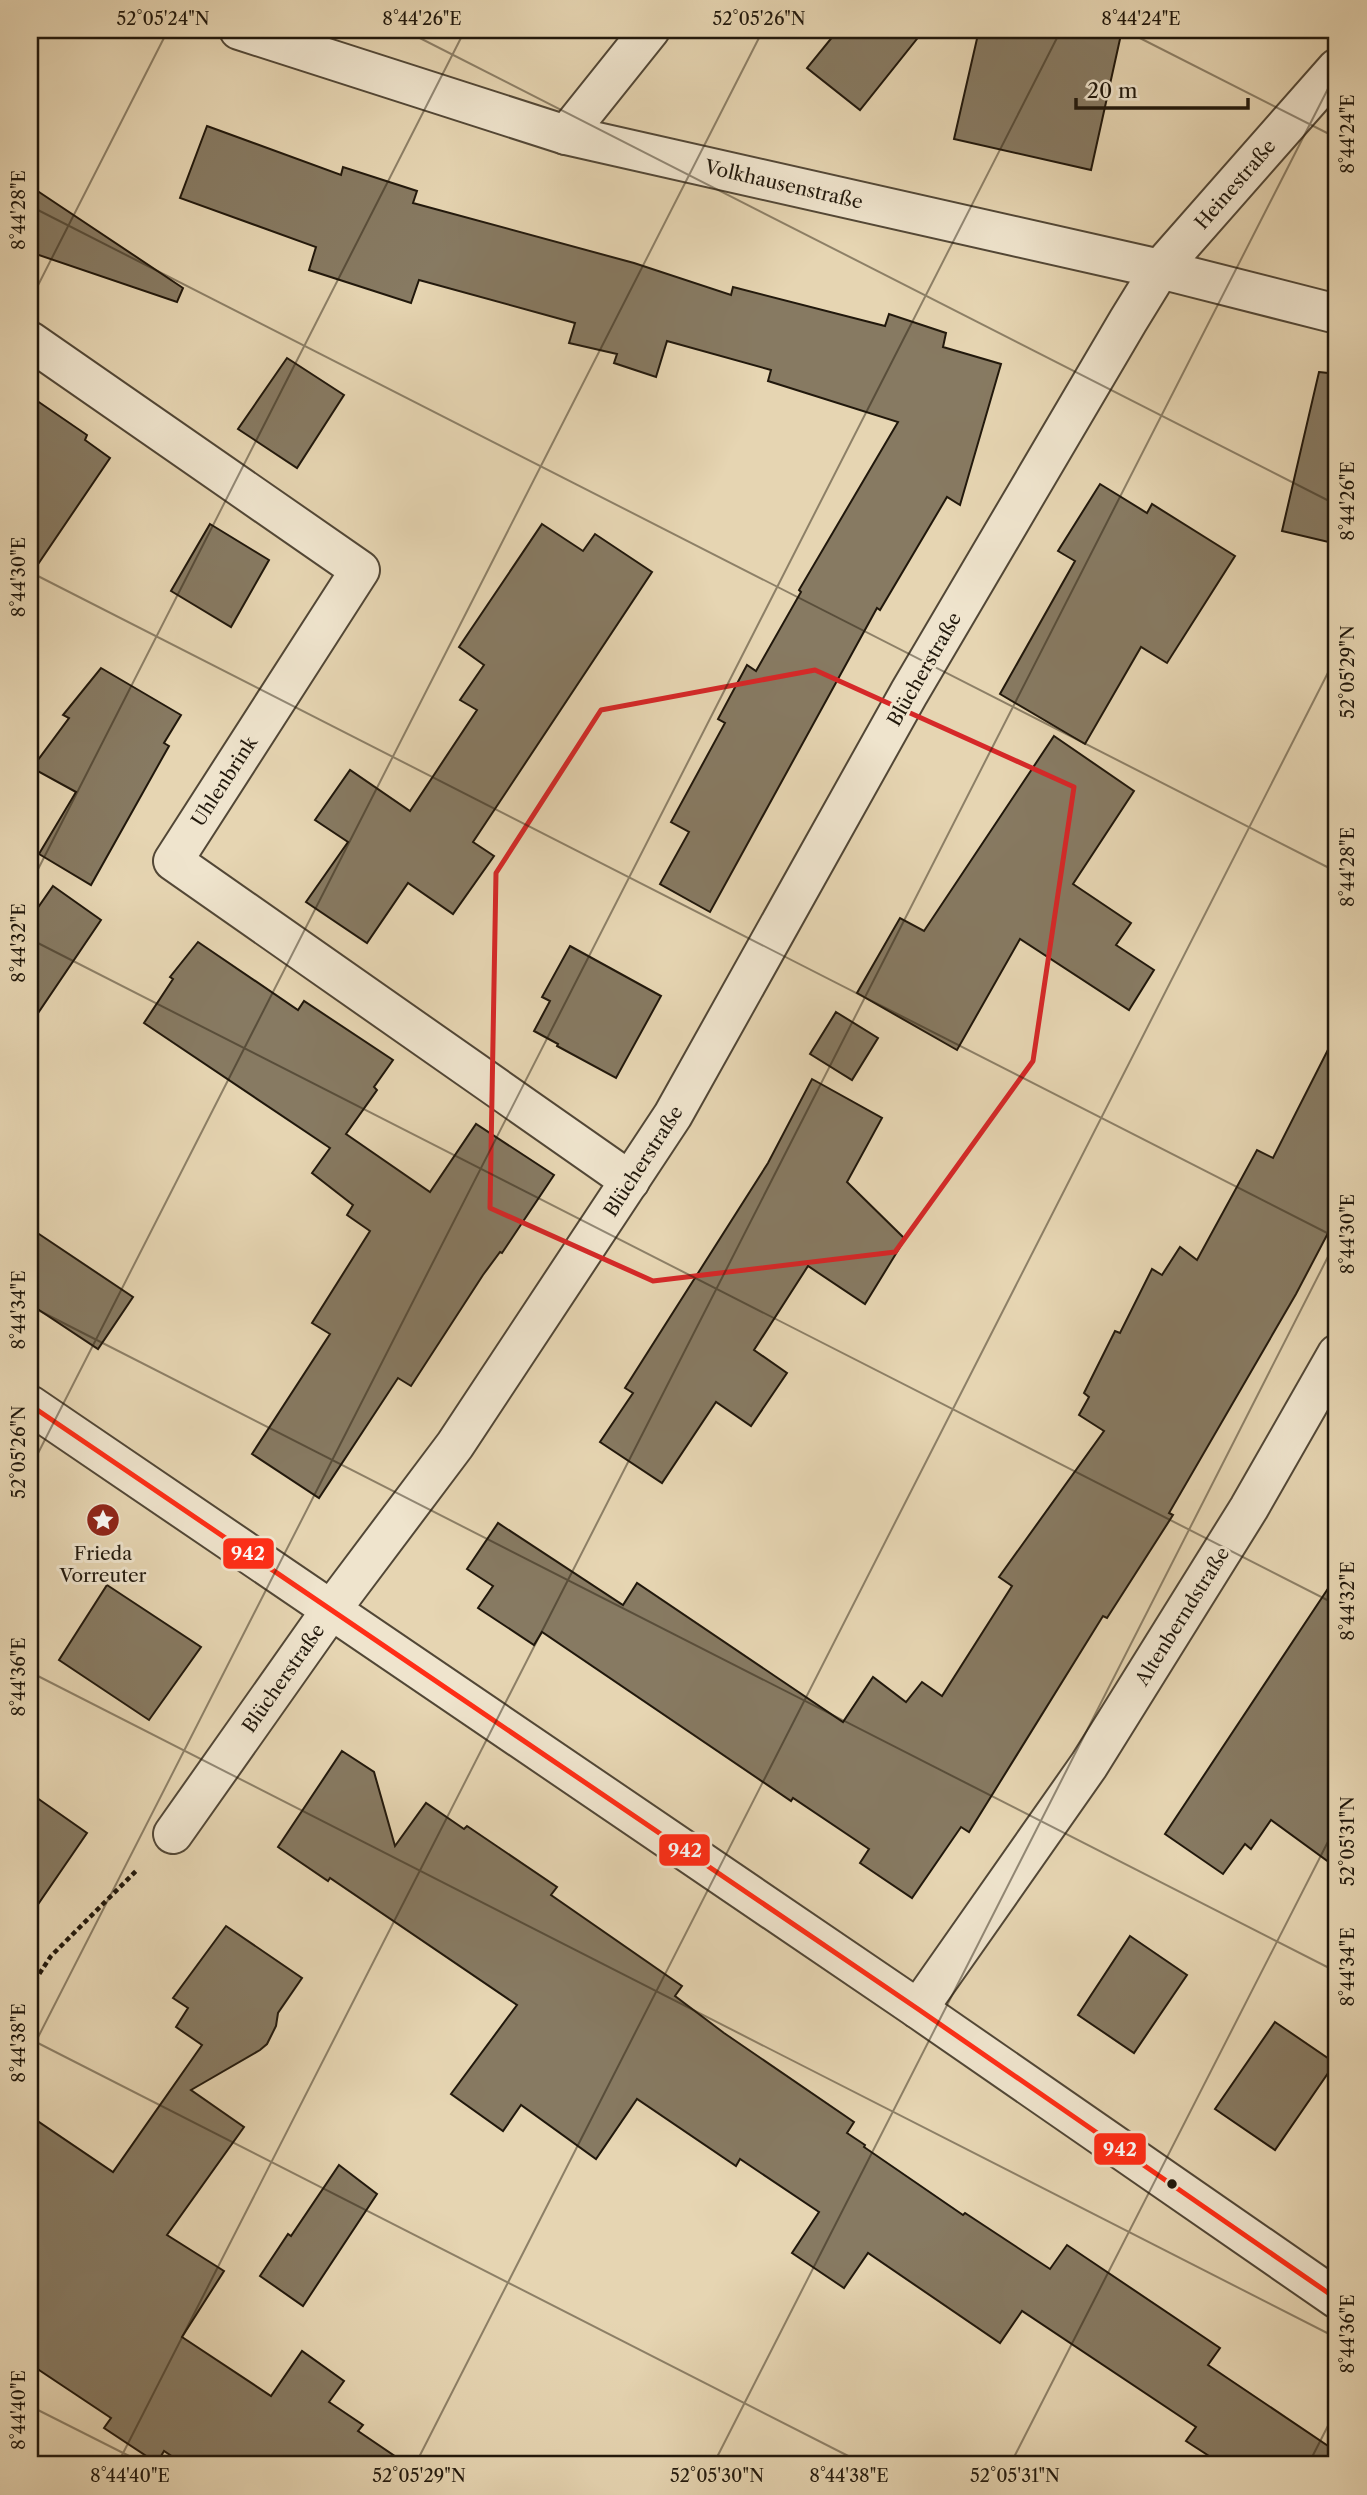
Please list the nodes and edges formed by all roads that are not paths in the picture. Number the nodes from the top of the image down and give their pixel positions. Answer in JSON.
{"nodes":[{"id":1,"x":239,"y":30,"type":"edge"},
{"id":2,"x":650,"y":30,"type":"edge"},
{"id":3,"x":1337,"y":68,"type":"edge"},
{"id":4,"x":566,"y":135,"type":"junction"},
{"id":5,"x":1160,"y":269,"type":"junction"},
{"id":6,"x":1337,"y":314,"type":"edge"},
{"id":7,"x":30,"y":341,"type":"edge"},
{"id":8,"x":630,"y":1181,"type":"junction"},
{"id":9,"x":1337,"y":1354,"type":"edge"},
{"id":10,"x":30,"y":1405,"type":"edge"},
{"id":11,"x":331,"y":1610,"type":"junction"},
{"id":12,"x":173,"y":1834,"type":"road end"},
{"id":13,"x":918,"y":2009,"type":"junction"},
{"id":14,"x":1337,"y":2299,"type":"edge"}],
"edges":[{"from":1,"to":4,"type":"street","name":"Volkhausenstraße"},
{"from":2,"to":4,"type":"street"},
{"from":3,"to":5,"type":"street","name":"Heinestraße"},
{"from":4,"to":5,"type":"street","name":"Volkhausenstraße"},
{"from":5,"to":6,"type":"street","name":"Volkhausenstraße"},
{"from":5,"to":8,"type":"street","name":"Blücherstraße"},
{"from":7,"to":8,"type":"street","name":"Uhlenbrink"},
{"from":8,"to":11,"type":"street","name":"Blücherstraße"},
{"from":9,"to":13,"type":"street","name":"Altenberndstraße"},
{"from":10,"to":11,"type":"street"},
{"from":11,"to":12,"type":"street","name":"Blücherstraße"},
{"from":11,"to":13,"type":"street"},
{"from":13,"to":14,"type":"street"}]}
